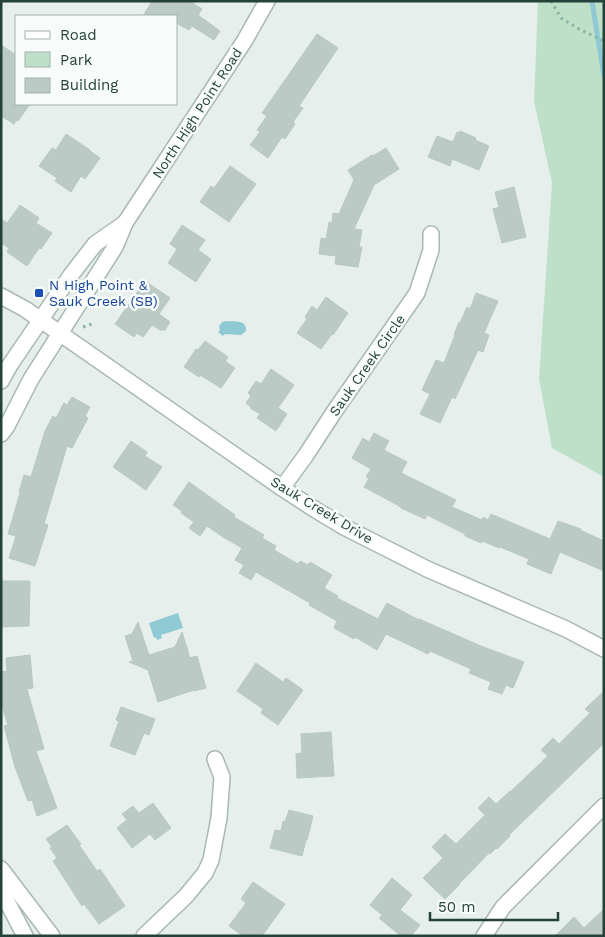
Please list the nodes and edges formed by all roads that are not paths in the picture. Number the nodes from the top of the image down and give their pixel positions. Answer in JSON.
{"nodes":[{"id":1,"x":267,"y":1,"type":"edge"},
{"id":2,"x":125,"y":223,"type":"junction"},
{"id":3,"x":431,"y":234,"type":"dead end"},
{"id":4,"x":1,"y":296,"type":"edge"},
{"id":5,"x":40,"y":320,"type":"junction"},
{"id":6,"x":60,"y":334,"type":"junction"},
{"id":7,"x":1,"y":381,"type":"edge"},
{"id":8,"x":1,"y":434,"type":"edge"},
{"id":9,"x":282,"y":488,"type":"junction"},
{"id":10,"x":604,"y":649,"type":"edge"},
{"id":11,"x":215,"y":759,"type":"dead end"},
{"id":12,"x":604,"y":806,"type":"edge"},
{"id":13,"x":1,"y":869,"type":"edge"},
{"id":14,"x":1,"y":890,"type":"edge"},
{"id":15,"x":25,"y":936,"type":"edge"},
{"id":16,"x":52,"y":936,"type":"edge"},
{"id":17,"x":144,"y":936,"type":"edge"},
{"id":18,"x":484,"y":936,"type":"edge"}],
"edges":[{"from":1,"to":2,"type":"street","name":"North High Point Road"},
{"from":2,"to":5,"type":"street","name":"North High Point Road"},
{"from":2,"to":6,"type":"street","name":"North High Point Road"},
{"from":3,"to":9,"type":"street","name":"Sauk Creek Circle"},
{"from":4,"to":5,"type":"street","name":"Sauk Creek Drive"},
{"from":5,"to":6,"type":"street","name":"Sauk Creek Drive"},
{"from":5,"to":7,"type":"street","name":"North High Point Road"},
{"from":6,"to":8,"type":"street","name":"North High Point Road"},
{"from":6,"to":9,"type":"street","name":"Sauk Creek Drive"},
{"from":9,"to":10,"type":"street","name":"Sauk Creek Drive"},
{"from":11,"to":17,"type":"street"},
{"from":12,"to":18,"type":"street"},
{"from":13,"to":16,"type":"street"},
{"from":14,"to":15,"type":"street"}]}
